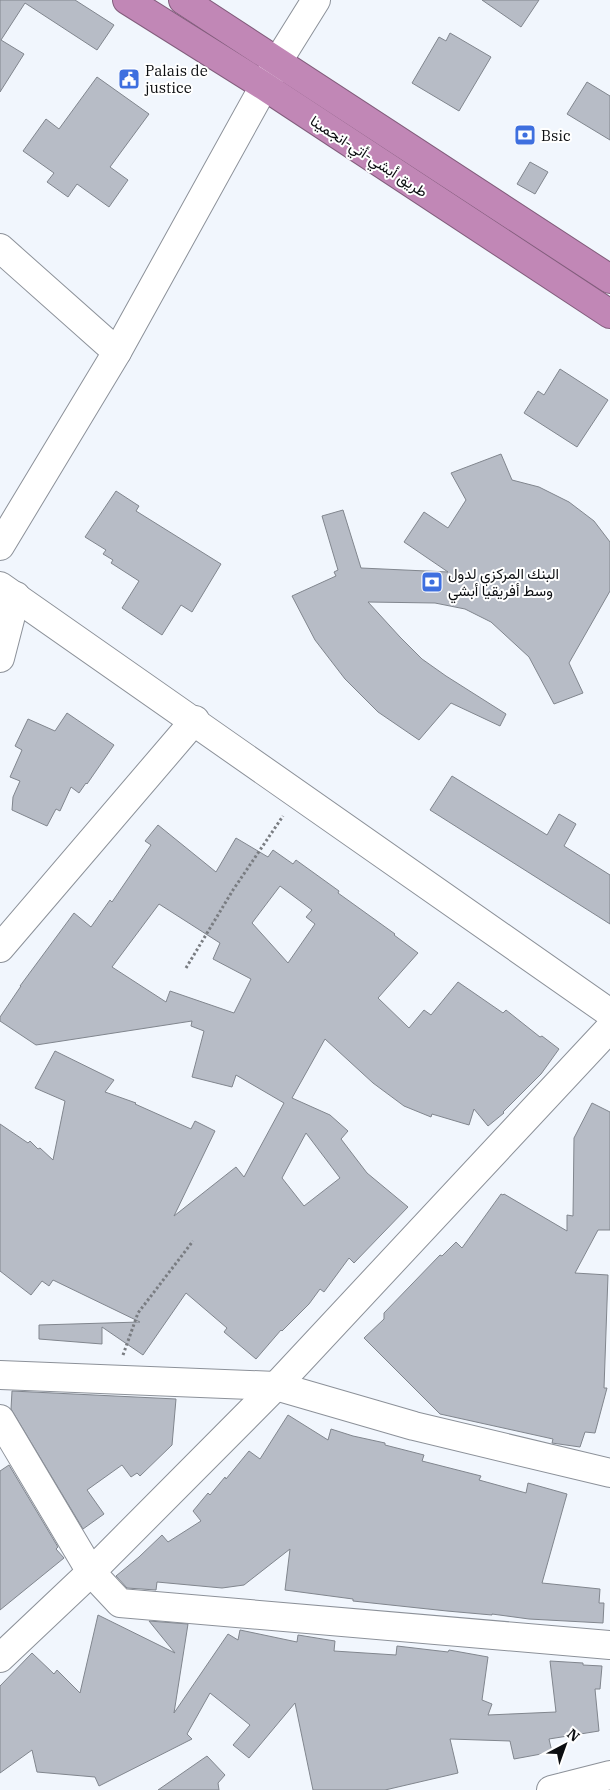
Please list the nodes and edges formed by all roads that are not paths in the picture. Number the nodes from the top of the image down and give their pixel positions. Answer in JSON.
{"nodes":[{"id":1,"x":127,"y":0,"type":"edge"},
{"id":2,"x":183,"y":0,"type":"edge"},
{"id":3,"x":316,"y":0,"type":"edge"},
{"id":4,"x":278,"y":61,"type":"junction"},
{"id":5,"x":264,"y":86,"type":"junction"},
{"id":6,"x":0,"y":248,"type":"edge"},
{"id":7,"x":602,"y":274,"type":"edge"},
{"id":8,"x":577,"y":292,"type":"junction"},
{"id":9,"x":610,"y":314,"type":"edge"},
{"id":10,"x":118,"y":352,"type":"junction"},
{"id":11,"x":0,"y":546,"type":"edge"},
{"id":12,"x":8,"y":591,"type":"edge"},
{"id":13,"x":0,"y":658,"type":"edge"},
{"id":14,"x":194,"y":720,"type":"junction"},
{"id":15,"x":0,"y":948,"type":"edge"},
{"id":16,"x":610,"y":1013,"type":"edge"},
{"id":17,"x":610,"y":1028,"type":"edge"},
{"id":18,"x":0,"y":1375,"type":"edge"},
{"id":19,"x":276,"y":1386,"type":"junction"},
{"id":20,"x":0,"y":1419,"type":"edge"},
{"id":21,"x":610,"y":1473,"type":"edge"},
{"id":22,"x":91,"y":1572,"type":"junction"},
{"id":23,"x":610,"y":1645,"type":"edge"},
{"id":24,"x":0,"y":1658,"type":"edge"},
{"id":25,"x":610,"y":1775,"type":"edge"},
{"id":26,"x":551,"y":1790,"type":"edge"}],
"edges":[{"from":1,"to":5,"type":"highway","name":"طريق أبشي-أتي-انجمينا"},
{"from":2,"to":4,"type":"highway"},
{"from":3,"to":4,"type":"street"},
{"from":4,"to":5,"type":"street"},
{"from":4,"to":7,"type":"highway"},
{"from":5,"to":8,"type":"highway","name":"طريق أبشي-أتي-انجمينا"},
{"from":5,"to":10,"type":"street"},
{"from":6,"to":10,"type":"street"},
{"from":7,"to":8,"type":"highway"},
{"from":8,"to":9,"type":"highway","name":"طريق أبشي-أتي-انجمينا"},
{"from":10,"to":11,"type":"street"},
{"from":12,"to":13,"type":"street"},
{"from":12,"to":14,"type":"street"},
{"from":14,"to":15,"type":"street"},
{"from":14,"to":16,"type":"street"},
{"from":17,"to":19,"type":"street"},
{"from":18,"to":19,"type":"street"},
{"from":19,"to":21,"type":"street"},
{"from":19,"to":22,"type":"street"},
{"from":20,"to":22,"type":"street"},
{"from":22,"to":23,"type":"street"},
{"from":22,"to":24,"type":"street"},
{"from":25,"to":26,"type":"street"}]}
